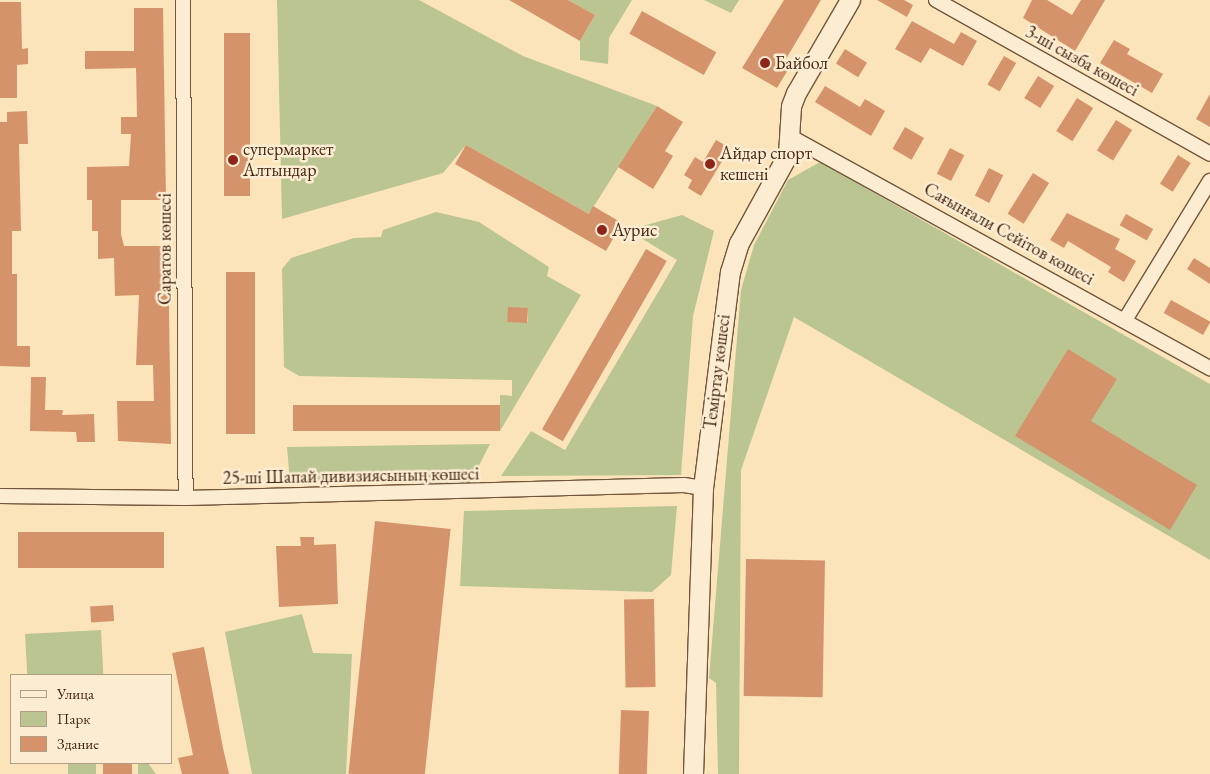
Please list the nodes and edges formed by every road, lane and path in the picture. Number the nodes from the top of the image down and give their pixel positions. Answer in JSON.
{"nodes":[{"id":1,"x":183,"y":0,"type":"edge"},
{"id":2,"x":850,"y":0,"type":"edge"},
{"id":3,"x":936,"y":0,"type":"edge"},
{"id":4,"x":789,"y":136,"type":"junction"},
{"id":5,"x":1210,"y":154,"type":"edge"},
{"id":6,"x":1210,"y":181,"type":"edge"},
{"id":7,"x":1125,"y":320,"type":"junction"},
{"id":8,"x":1210,"y":368,"type":"edge"},
{"id":9,"x":703,"y":488,"type":"junction"},
{"id":10,"x":0,"y":496,"type":"edge"},
{"id":11,"x":186,"y":498,"type":"junction"},
{"id":12,"x":692,"y":774,"type":"edge"}],
"edges":[{"from":1,"to":11,"type":"street","name":"Саратов көшесі"},
{"from":2,"to":4,"type":"street","name":"Теміртау көшесі"},
{"from":3,"to":5,"type":"street","name":"3-ші сызба көшесі"},
{"from":4,"to":7,"type":"street","name":"Сағынғали Сейітов көшесі"},
{"from":4,"to":9,"type":"street","name":"Теміртау көшесі"},
{"from":6,"to":7,"type":"street"},
{"from":7,"to":8,"type":"street","name":"Сағынғали Сейітов көшесі"},
{"from":9,"to":11,"type":"street","name":"25-ші Шапай дивизиясының көшесі"},
{"from":9,"to":12,"type":"street","name":"Теміртау көшесі"},
{"from":10,"to":11,"type":"street","name":"25-ші Шапай дивизиясының көшесі"}]}
